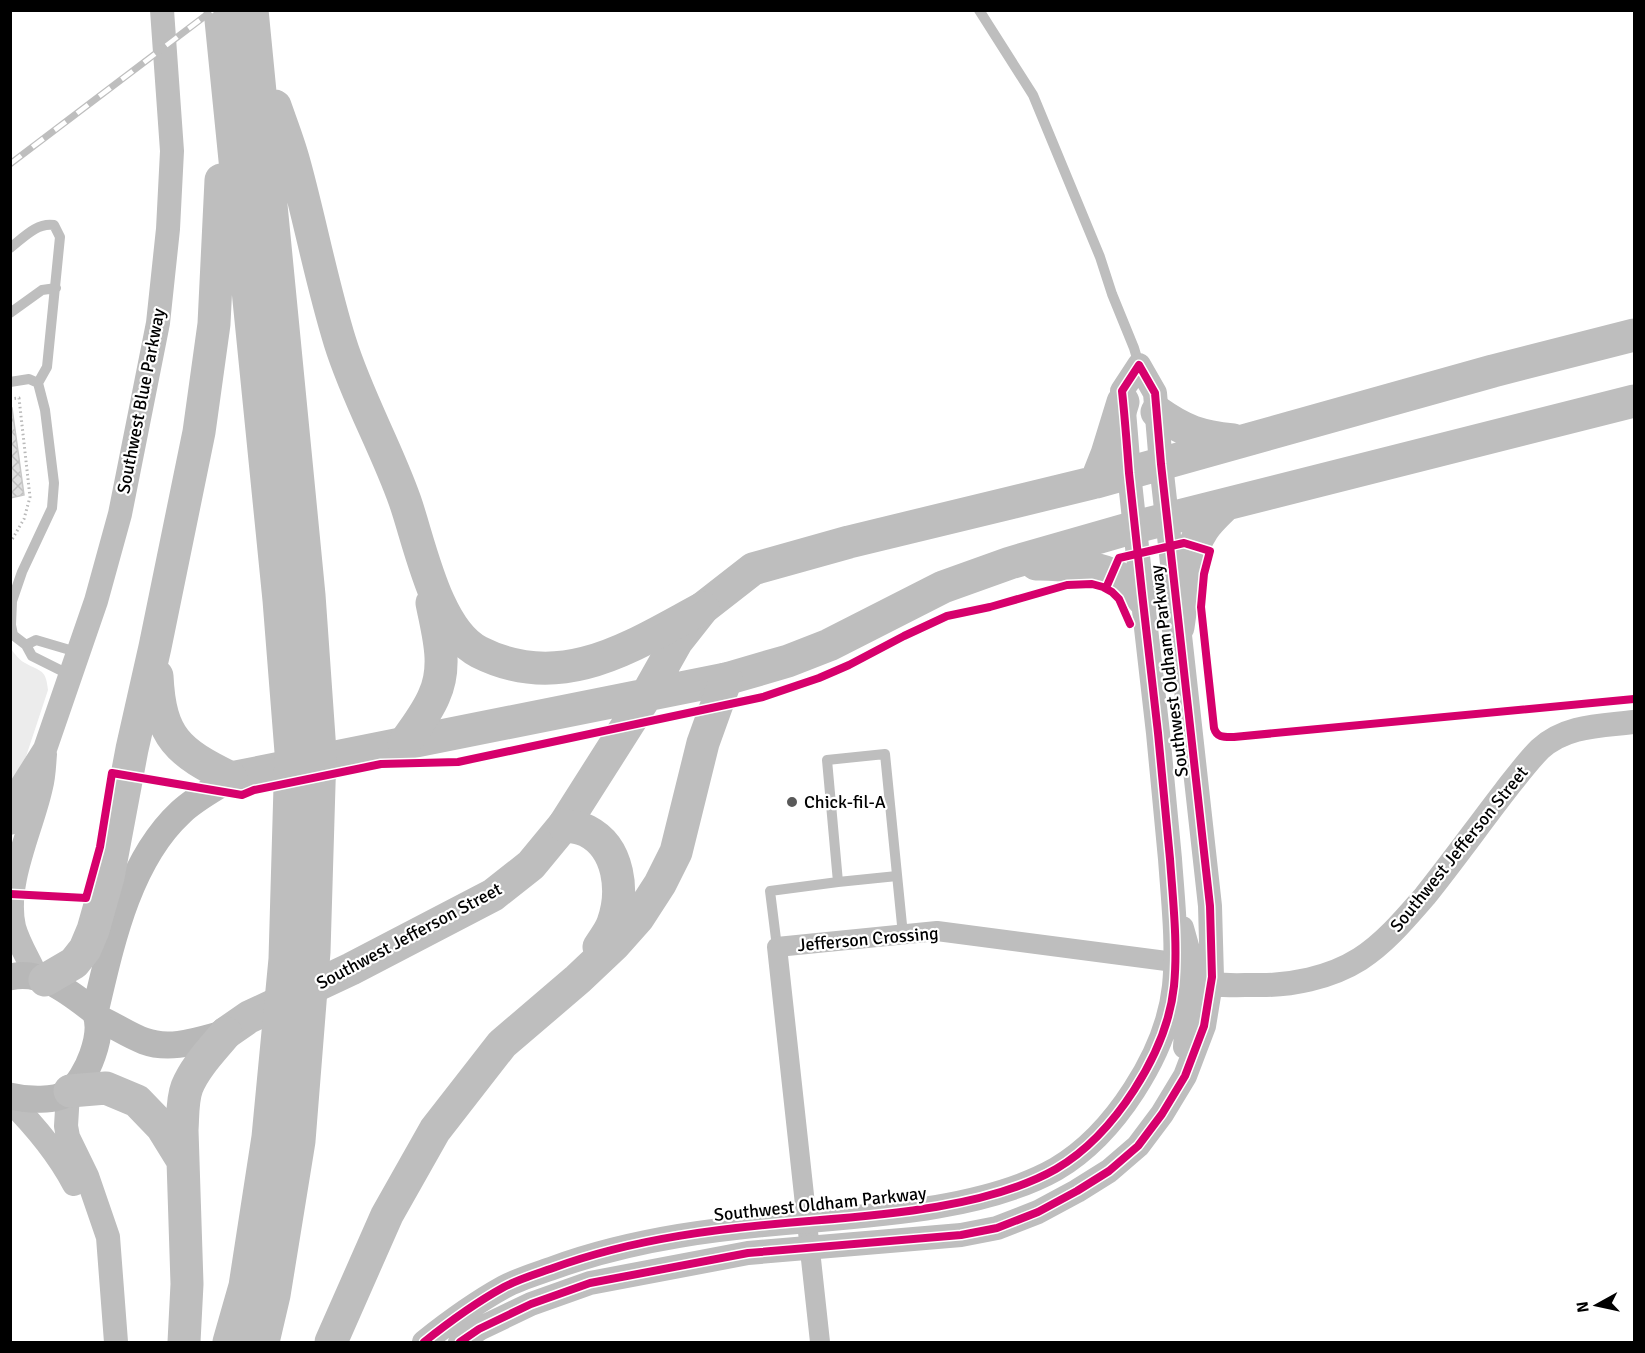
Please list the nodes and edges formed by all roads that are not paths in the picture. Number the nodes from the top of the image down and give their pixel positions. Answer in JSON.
{"nodes":[{"id":1,"x":162,"y":10,"type":"edge"},
{"id":2,"x":220,"y":10,"type":"edge"},
{"id":3,"x":252,"y":10,"type":"edge"},
{"id":4,"x":979,"y":10,"type":"edge"},
{"id":5,"x":257,"y":54,"type":"junction"},
{"id":6,"x":226,"y":64,"type":"junction"},
{"id":7,"x":10,"y":248,"type":"edge"},
{"id":8,"x":56,"y":288,"type":"junction"},
{"id":9,"x":10,"y":313,"type":"edge"},
{"id":10,"x":1635,"y":335,"type":"edge"},
{"id":11,"x":1139,"y":365,"type":"junction"},
{"id":12,"x":10,"y":382,"type":"edge"},
{"id":13,"x":38,"y":383,"type":"junction"},
{"id":14,"x":1635,"y":401,"type":"edge"},
{"id":15,"x":1123,"y":402,"type":"junction"},
{"id":16,"x":1157,"y":412,"type":"junction"},
{"id":17,"x":1241,"y":441,"type":"junction"},
{"id":18,"x":1161,"y":464,"type":"junction"},
{"id":19,"x":1129,"y":472,"type":"junction"},
{"id":20,"x":1096,"y":482,"type":"junction"},
{"id":21,"x":1225,"y":505,"type":"junction"},
{"id":22,"x":1167,"y":519,"type":"junction"},
{"id":23,"x":1135,"y":527,"type":"junction"},
{"id":24,"x":1011,"y":563,"type":"junction"},
{"id":25,"x":426,"y":570,"type":"junction"},
{"id":26,"x":1143,"y":599,"type":"junction"},
{"id":27,"x":703,"y":608,"type":"junction"},
{"id":28,"x":1178,"y":627,"type":"junction"},
{"id":29,"x":26,"y":645,"type":"junction"},
{"id":30,"x":155,"y":647,"type":"junction"},
{"id":31,"x":80,"y":653,"type":"junction"},
{"id":32,"x":72,"y":676,"type":"junction"},
{"id":33,"x":726,"y":679,"type":"junction"},
{"id":34,"x":646,"y":696,"type":"junction"},
{"id":35,"x":1635,"y":722,"type":"edge"},
{"id":36,"x":392,"y":746,"type":"junction"},
{"id":37,"x":45,"y":749,"type":"junction"},
{"id":38,"x":240,"y":776,"type":"junction"},
{"id":39,"x":10,"y":823,"type":"edge"},
{"id":40,"x":564,"y":825,"type":"junction"},
{"id":41,"x":897,"y":876,"type":"junction"},
{"id":42,"x":838,"y":882,"type":"junction"},
{"id":43,"x":1174,"y":903,"type":"junction"},
{"id":44,"x":903,"y":934,"type":"junction"},
{"id":45,"x":777,"y":947,"type":"junction"},
{"id":46,"x":1174,"y":962,"type":"junction"},
{"id":47,"x":10,"y":977,"type":"edge"},
{"id":48,"x":41,"y":979,"type":"junction"},
{"id":49,"x":578,"y":979,"type":"junction"},
{"id":50,"x":1211,"y":984,"type":"junction"},
{"id":51,"x":96,"y":1015,"type":"junction"},
{"id":52,"x":237,"y":1025,"type":"junction"},
{"id":53,"x":1184,"y":1080,"type":"junction"},
{"id":54,"x":69,"y":1092,"type":"junction"},
{"id":55,"x":10,"y":1096,"type":"edge"},
{"id":56,"x":10,"y":1101,"type":"edge"},
{"id":57,"x":183,"y":1162,"type":"junction"},
{"id":58,"x":808,"y":1221,"type":"junction"},
{"id":59,"x":811,"y":1247,"type":"junction"},
{"id":60,"x":540,"y":1273,"type":"junction"},
{"id":61,"x":110,"y":1278,"type":"junction"},
{"id":62,"x":549,"y":1296,"type":"junction"},
{"id":63,"x":117,"y":1342,"type":"edge"},
{"id":64,"x":184,"y":1342,"type":"edge"},
{"id":65,"x":229,"y":1342,"type":"edge"},
{"id":66,"x":263,"y":1342,"type":"edge"},
{"id":67,"x":331,"y":1342,"type":"edge"},
{"id":68,"x":424,"y":1342,"type":"edge"},
{"id":69,"x":460,"y":1342,"type":"edge"},
{"id":70,"x":820,"y":1342,"type":"edge"}],
"edges":[{"from":1,"to":31,"type":"street","name":"Southwest Blue Parkway"},
{"from":2,"to":6,"type":"highway"},
{"from":3,"to":5,"type":"highway"},
{"from":4,"to":11,"type":"lane"},
{"from":5,"to":25,"type":"highway"},
{"from":5,"to":66,"type":"highway"},
{"from":6,"to":30,"type":"highway"},
{"from":6,"to":65,"type":"highway"},
{"from":7,"to":8,"type":"lane"},
{"from":8,"to":9,"type":"lane"},
{"from":8,"to":13,"type":"lane"},
{"from":10,"to":17,"type":"highway"},
{"from":11,"to":15,"type":"street","name":"Southwest Oldham Parkway"},
{"from":11,"to":16,"type":"street","name":"Southwest Oldham Parkway"},
{"from":12,"to":13,"type":"lane"},
{"from":13,"to":29,"type":"lane"},
{"from":14,"to":21,"type":"highway"},
{"from":15,"to":19,"type":"street","name":"Southwest Oldham Parkway"},
{"from":15,"to":20,"type":"highway"},
{"from":16,"to":17,"type":"highway"},
{"from":16,"to":18,"type":"street","name":"Southwest Oldham Parkway"},
{"from":17,"to":18,"type":"highway"},
{"from":18,"to":19,"type":"highway"},
{"from":18,"to":22,"type":"street","name":"Southwest Oldham Parkway"},
{"from":19,"to":20,"type":"highway"},
{"from":19,"to":23,"type":"street","name":"Southwest Oldham Parkway"},
{"from":20,"to":27,"type":"highway"},
{"from":21,"to":22,"type":"highway"},
{"from":21,"to":28,"type":"highway"},
{"from":22,"to":23,"type":"highway"},
{"from":22,"to":28,"type":"street","name":"Southwest Oldham Parkway"},
{"from":23,"to":24,"type":"highway"},
{"from":23,"to":26,"type":"street","name":"Southwest Oldham Parkway"},
{"from":24,"to":26,"type":"highway"},
{"from":24,"to":33,"type":"highway"},
{"from":25,"to":27,"type":"highway"},
{"from":25,"to":36,"type":"highway"},
{"from":26,"to":43,"type":"street","name":"Southwest Oldham Parkway"},
{"from":27,"to":34,"type":"highway","name":"Southwest Jefferson Street"},
{"from":28,"to":50,"type":"street","name":"Southwest Oldham Parkway"},
{"from":29,"to":31,"type":"lane"},
{"from":29,"to":32,"type":"lane"},
{"from":30,"to":38,"type":"highway"},
{"from":30,"to":48,"type":"highway"},
{"from":31,"to":32,"type":"street","name":"Southwest Blue Parkway"},
{"from":32,"to":37,"type":"street","name":"Southwest Blue Parkway"},
{"from":33,"to":34,"type":"highway"},
{"from":33,"to":49,"type":"highway"},
{"from":34,"to":36,"type":"highway"},
{"from":34,"to":40,"type":"highway","name":"Southwest Jefferson Street"},
{"from":35,"to":50,"type":"street","name":"Southwest Jefferson Street"},
{"from":36,"to":38,"type":"highway"},
{"from":37,"to":39,"type":"street","name":"Southwest Blue Parkway"},
{"from":37,"to":48,"type":"street","name":"Southwest Blue Parkway"},
{"from":38,"to":51,"type":"main road"},
{"from":40,"to":49,"type":"highway"},
{"from":40,"to":52,"type":"highway","name":"Southwest Jefferson Street"},
{"from":41,"to":42,"type":"lane"},
{"from":41,"to":42,"type":"lane"},
{"from":41,"to":44,"type":"lane"},
{"from":42,"to":45,"type":"lane"},
{"from":43,"to":46,"type":"street","name":"Southwest Oldham Parkway"},
{"from":43,"to":50,"type":"street"},
{"from":44,"to":45,"type":"street","name":"Jefferson Crossing"},
{"from":44,"to":46,"type":"street","name":"Jefferson Crossing"},
{"from":45,"to":58,"type":"street","name":"Jefferson Crossing"},
{"from":46,"to":53,"type":"street"},
{"from":46,"to":58,"type":"street","name":"Southwest Oldham Parkway"},
{"from":47,"to":48,"type":"main road"},
{"from":48,"to":51,"type":"main road","name":"Southwest Jefferson Street"},
{"from":49,"to":67,"type":"highway"},
{"from":50,"to":53,"type":"street","name":"Southwest Oldham Parkway"},
{"from":51,"to":52,"type":"main road","name":"Southwest Jefferson Street"},
{"from":51,"to":54,"type":"main road"},
{"from":52,"to":57,"type":"highway"},
{"from":53,"to":59,"type":"street","name":"Southwest Oldham Parkway"},
{"from":54,"to":55,"type":"main road"},
{"from":54,"to":57,"type":"highway"},
{"from":54,"to":61,"type":"street"},
{"from":56,"to":61,"type":"street"},
{"from":57,"to":64,"type":"highway"},
{"from":58,"to":59,"type":"street","name":"Jefferson Crossing"},
{"from":58,"to":60,"type":"street","name":"Southwest Oldham Parkway"},
{"from":59,"to":62,"type":"street","name":"Southwest Oldham Parkway"},
{"from":59,"to":70,"type":"street","name":"Jefferson Crossing"},
{"from":60,"to":62,"type":"street"},
{"from":60,"to":68,"type":"street","name":"Southwest Oldham Parkway"},
{"from":61,"to":63,"type":"street"},
{"from":62,"to":69,"type":"street","name":"Southwest Oldham Parkway"}]}
